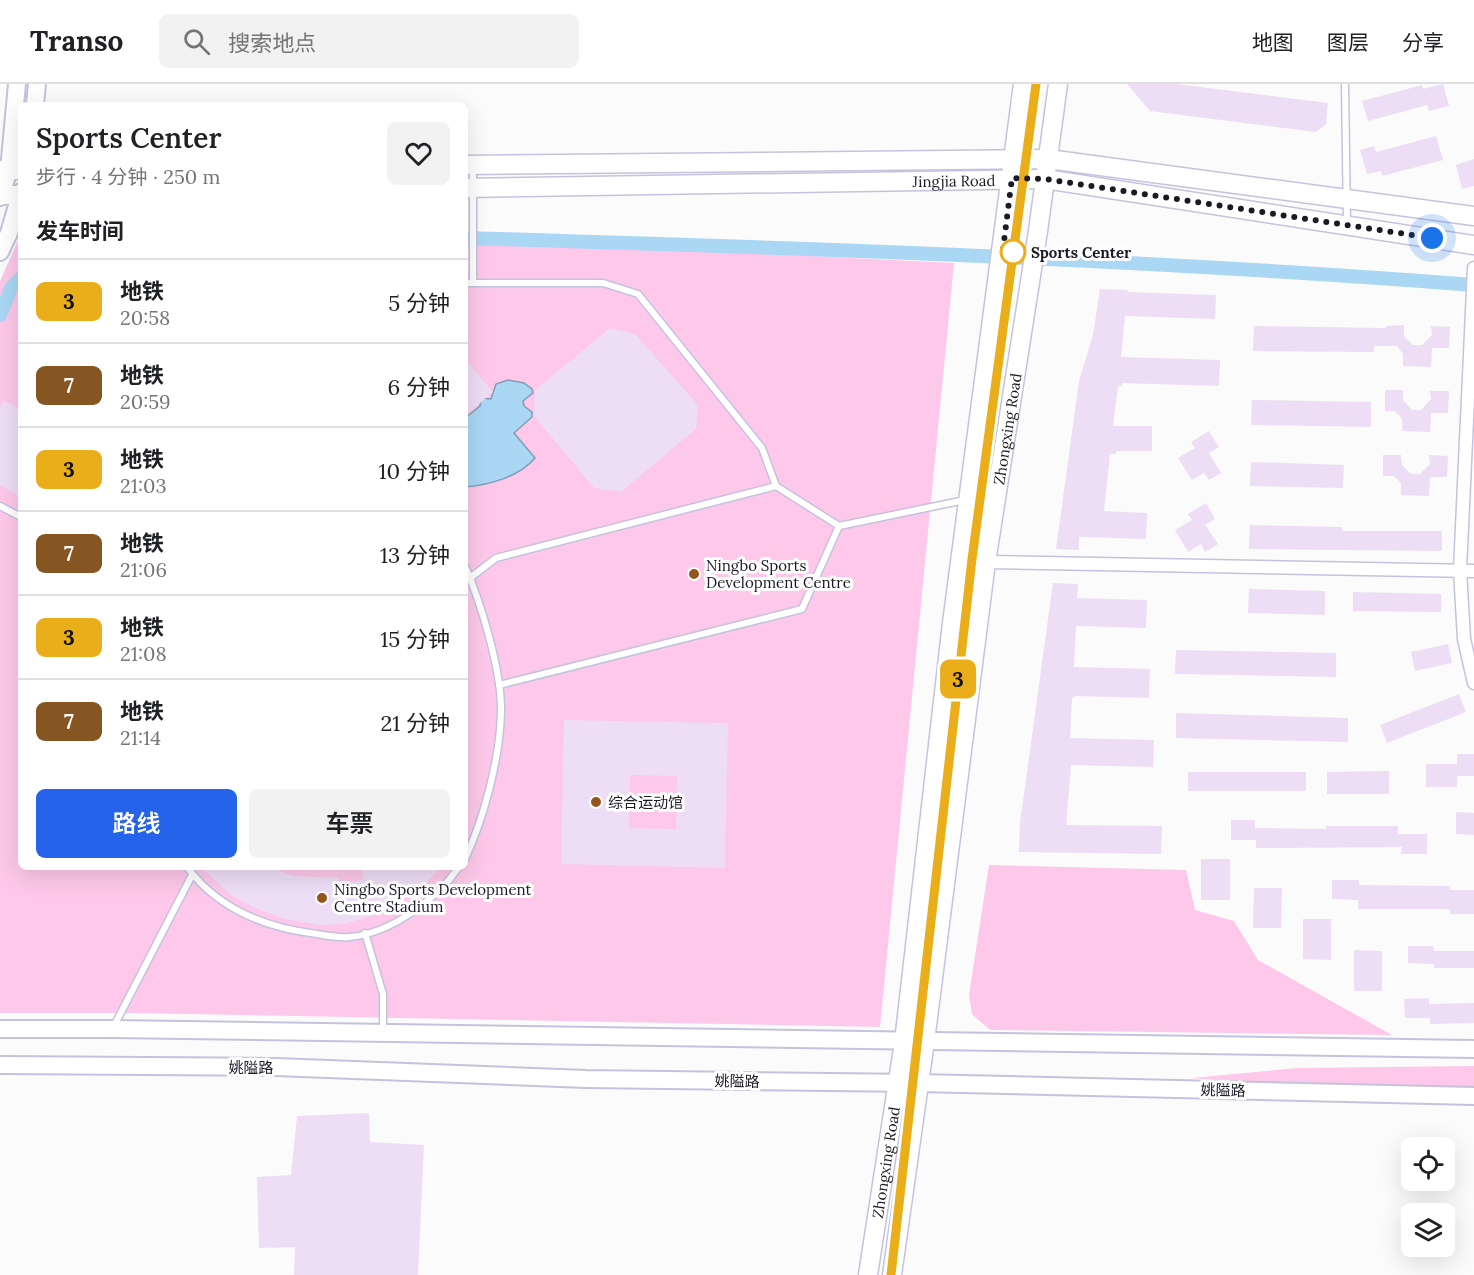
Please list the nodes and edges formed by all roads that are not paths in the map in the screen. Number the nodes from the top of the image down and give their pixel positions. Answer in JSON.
{"nodes":[{"id":1,"x":17,"y":84,"type":"edge"},
{"id":2,"x":37,"y":84,"type":"edge"},
{"id":3,"x":1023,"y":84,"type":"edge"},
{"id":4,"x":1058,"y":84,"type":"edge"},
{"id":5,"x":1345,"y":84,"type":"edge"},
{"id":6,"x":35,"y":102,"type":"edge"},
{"id":7,"x":1048,"y":159,"type":"junction"},
{"id":8,"x":1014,"y":160,"type":"junction"},
{"id":9,"x":10,"y":170,"type":"edge"},
{"id":10,"x":468,"y":176,"type":"edge"},
{"id":11,"x":1012,"y":178,"type":"junction"},
{"id":12,"x":1045,"y":179,"type":"junction"},
{"id":13,"x":18,"y":194,"type":"edge"},
{"id":14,"x":0,"y":196,"type":"edge"},
{"id":15,"x":1346,"y":197,"type":"junction"},
{"id":16,"x":18,"y":204,"type":"edge"},
{"id":17,"x":1474,"y":216,"type":"edge"},
{"id":18,"x":1347,"y":225,"type":"junction"},
{"id":19,"x":1474,"y":245,"type":"edge"},
{"id":20,"x":0,"y":252,"type":"edge"},
{"id":21,"x":1474,"y":268,"type":"edge"},
{"id":22,"x":468,"y":283,"type":"edge"},
{"id":23,"x":473,"y":283,"type":"junction"},
{"id":24,"x":1473,"y":294,"type":"edge"},
{"id":25,"x":776,"y":486,"type":"junction"},
{"id":26,"x":968,"y":499,"type":"junction"},
{"id":27,"x":0,"y":506,"type":"edge"},
{"id":28,"x":18,"y":515,"type":"edge"},
{"id":29,"x":839,"y":526,"type":"junction"},
{"id":30,"x":986,"y":562,"type":"junction"},
{"id":31,"x":1460,"y":570,"type":"junction"},
{"id":32,"x":1474,"y":571,"type":"edge"},
{"id":33,"x":468,"y":573,"type":"edge"},
{"id":34,"x":470,"y":578,"type":"junction"},
{"id":35,"x":1474,"y":683,"type":"edge"},
{"id":36,"x":500,"y":685,"type":"junction"},
{"id":37,"x":468,"y":851,"type":"edge"},
{"id":38,"x":189,"y":870,"type":"edge"},
{"id":39,"x":457,"y":870,"type":"edge"},
{"id":40,"x":192,"y":874,"type":"junction"},
{"id":41,"x":365,"y":933,"type":"junction"},
{"id":42,"x":0,"y":1029,"type":"edge"},
{"id":43,"x":112,"y":1029,"type":"junction"},
{"id":44,"x":383,"y":1033,"type":"junction"},
{"id":45,"x":925,"y":1041,"type":"junction"},
{"id":46,"x":904,"y":1042,"type":"junction"},
{"id":47,"x":1474,"y":1049,"type":"edge"},
{"id":48,"x":0,"y":1065,"type":"edge"},
{"id":49,"x":898,"y":1083,"type":"junction"},
{"id":50,"x":917,"y":1083,"type":"junction"},
{"id":51,"x":1474,"y":1096,"type":"edge"},
{"id":52,"x":868,"y":1275,"type":"edge"},
{"id":53,"x":892,"y":1275,"type":"edge"}],
"edges":[{"from":1,"to":9,"type":"main road"},
{"from":2,"to":6,"type":"main road"},
{"from":3,"to":8,"type":"main road","name":"Zhongxing Road"},
{"from":4,"to":7,"type":"main road","name":"Zhongxing Road"},
{"from":5,"to":15,"type":"lane"},
{"from":7,"to":8,"type":"main road","name":"Jingjia Road"},
{"from":7,"to":12,"type":"main road","name":"Zhongxing Road"},
{"from":7,"to":15,"type":"main road","name":"Jingjia Road"},
{"from":8,"to":10,"type":"main road","name":"Jingjia Road"},
{"from":8,"to":11,"type":"main road","name":"Zhongxing Road"},
{"from":9,"to":14,"type":"main road"},
{"from":10,"to":11,"type":"main road","name":"Jingjia Road"},
{"from":10,"to":23,"type":"lane"},
{"from":11,"to":12,"type":"main road","name":"Jingjia Road"},
{"from":11,"to":26,"type":"main road","name":"Zhongxing Road"},
{"from":12,"to":18,"type":"main road","name":"Jingjia Road"},
{"from":12,"to":30,"type":"main road","name":"Zhongxing Road"},
{"from":13,"to":14,"type":"main road"},
{"from":15,"to":17,"type":"main road","name":"Jingjia Road"},
{"from":15,"to":18,"type":"lane"},
{"from":16,"to":20,"type":"main road"},
{"from":18,"to":19,"type":"main road","name":"Jingjia Road"},
{"from":21,"to":24,"type":"street"},
{"from":22,"to":23,"type":"lane"},
{"from":23,"to":25,"type":"lane"},
{"from":24,"to":31,"type":"street"},
{"from":25,"to":29,"type":"lane"},
{"from":25,"to":34,"type":"lane"},
{"from":26,"to":29,"type":"lane"},
{"from":26,"to":46,"type":"main road","name":"Zhongxing Road"},
{"from":27,"to":28,"type":"lane"},
{"from":29,"to":36,"type":"lane"},
{"from":30,"to":31,"type":"street"},
{"from":30,"to":45,"type":"main road","name":"Zhongxing Road"},
{"from":31,"to":32,"type":"street"},
{"from":31,"to":35,"type":"street"},
{"from":33,"to":34,"type":"lane"},
{"from":34,"to":36,"type":"lane"},
{"from":36,"to":37,"type":"lane"},
{"from":38,"to":40,"type":"lane"},
{"from":39,"to":41,"type":"lane"},
{"from":40,"to":41,"type":"lane"},
{"from":40,"to":43,"type":"lane"},
{"from":41,"to":44,"type":"lane"},
{"from":42,"to":43,"type":"main road"},
{"from":43,"to":44,"type":"main road"},
{"from":44,"to":46,"type":"main road"},
{"from":45,"to":46,"type":"main road"},
{"from":45,"to":47,"type":"main road"},
{"from":45,"to":50,"type":"main road","name":"Zhongxing Road"},
{"from":46,"to":49,"type":"main road","name":"Zhongxing Road"},
{"from":48,"to":49,"type":"main road","name":"姚隘路"},
{"from":49,"to":50,"type":"main road","name":"姚隘路"},
{"from":49,"to":52,"type":"main road","name":"Zhongxing Road"},
{"from":50,"to":51,"type":"main road","name":"姚隘路"},
{"from":50,"to":53,"type":"main road","name":"Zhongxing Road"}]}
